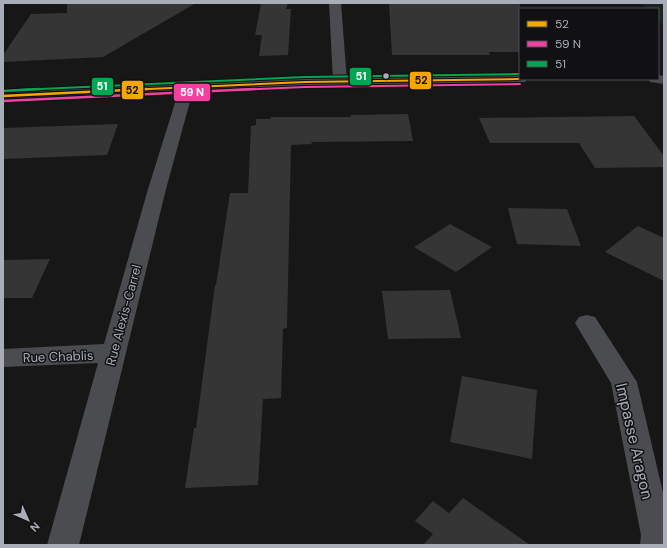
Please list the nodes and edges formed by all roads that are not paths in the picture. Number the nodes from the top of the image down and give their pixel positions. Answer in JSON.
{"nodes":[{"id":1,"x":335,"y":3,"type":"edge"},
{"id":2,"x":519,"y":79,"type":"edge"},
{"id":3,"x":340,"y":81,"type":"junction"},
{"id":4,"x":187,"y":87,"type":"junction"},
{"id":5,"x":3,"y":96,"type":"edge"},
{"id":6,"x":587,"y":323,"type":"dead end"},
{"id":7,"x":113,"y":353,"type":"junction"},
{"id":8,"x":3,"y":358,"type":"edge"},
{"id":9,"x":63,"y":545,"type":"edge"},
{"id":10,"x":656,"y":545,"type":"edge"}],
"edges":[{"from":1,"to":3,"type":"street"},
{"from":2,"to":3,"type":"street"},
{"from":3,"to":4,"type":"street"},
{"from":4,"to":5,"type":"street"},
{"from":4,"to":7,"type":"street","name":"Rue Alexis-Carrel"},
{"from":6,"to":10,"type":"street","name":"Impasse Aragon"},
{"from":7,"to":8,"type":"street","name":"Rue Chablis"},
{"from":7,"to":9,"type":"street","name":"Rue Alexis-Carrel"}]}
